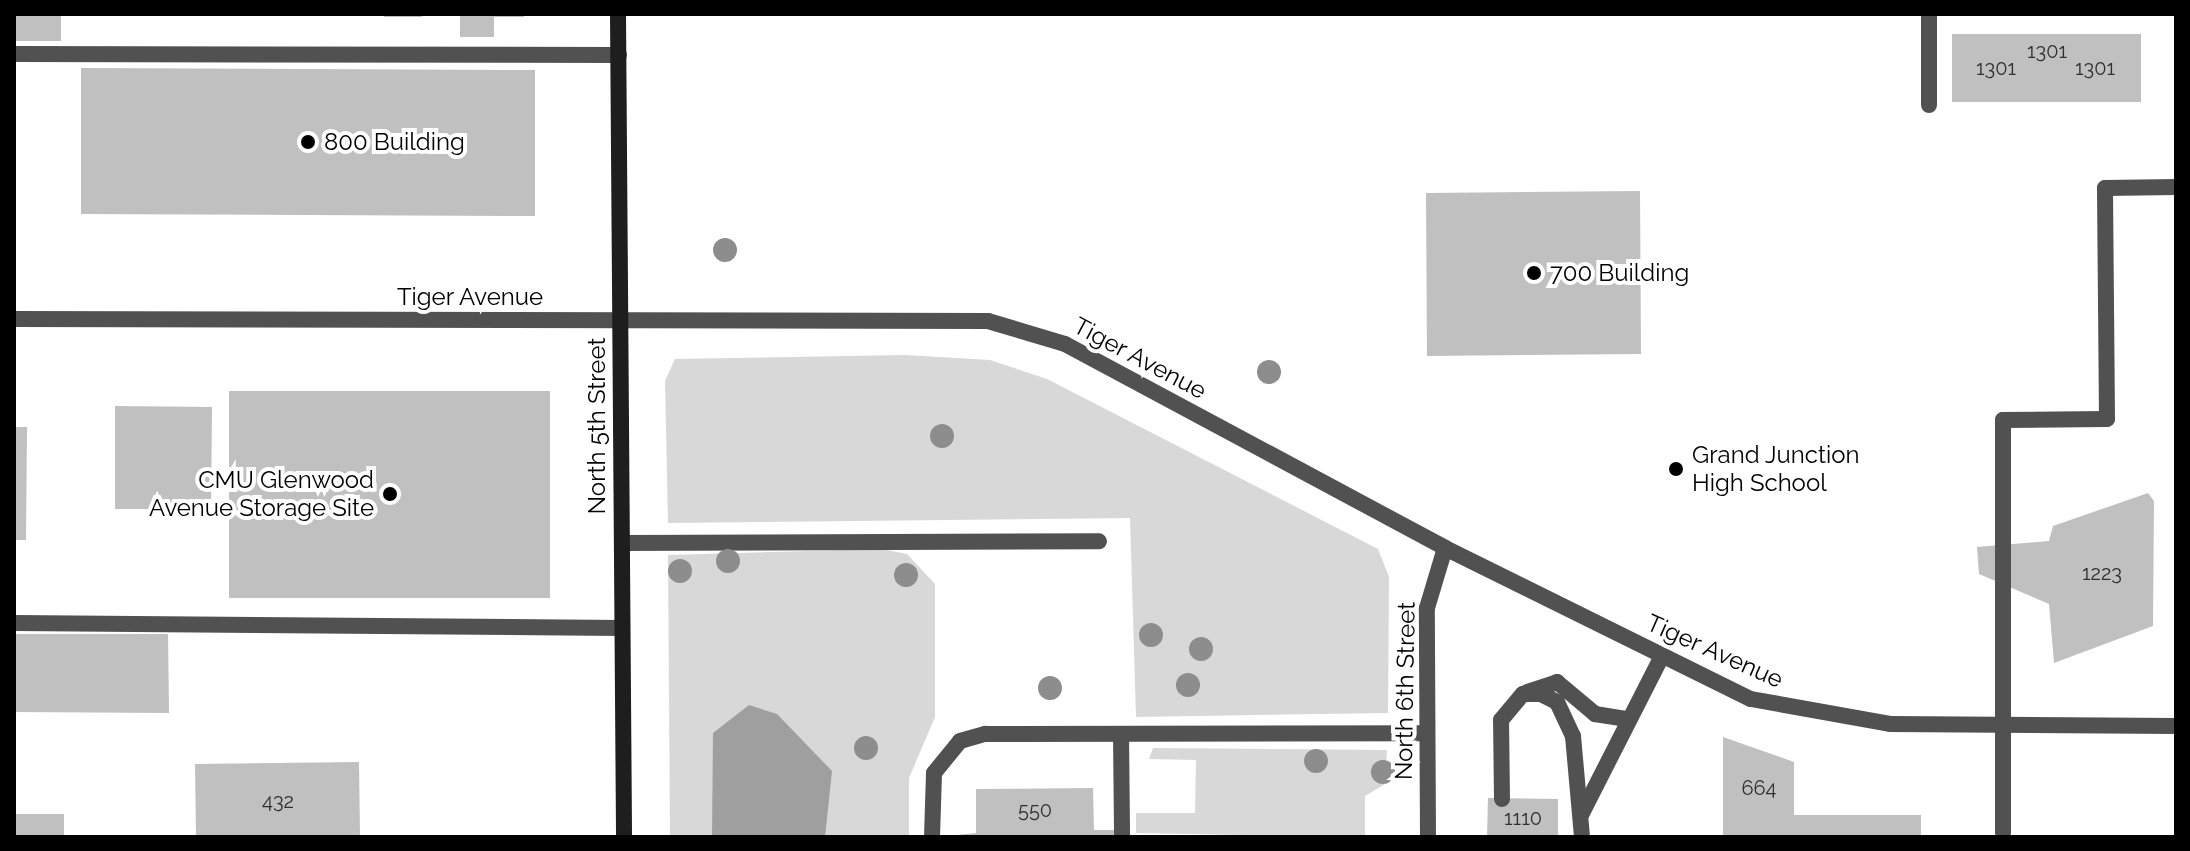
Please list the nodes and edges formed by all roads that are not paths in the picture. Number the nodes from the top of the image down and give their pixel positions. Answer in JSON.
{"nodes":[{"id":1,"x":618,"y":14,"type":"edge"},
{"id":2,"x":1929,"y":14,"type":"edge"},
{"id":3,"x":14,"y":54,"type":"edge"},
{"id":4,"x":619,"y":55,"type":"junction"},
{"id":5,"x":1929,"y":105,"type":"dead end"},
{"id":6,"x":2176,"y":187,"type":"edge"},
{"id":7,"x":14,"y":319,"type":"edge"},
{"id":8,"x":621,"y":322,"type":"junction"},
{"id":9,"x":1099,"y":541,"type":"dead end"},
{"id":10,"x":622,"y":543,"type":"junction"},
{"id":11,"x":1445,"y":548,"type":"junction"},
{"id":12,"x":14,"y":623,"type":"edge"},
{"id":13,"x":622,"y":628,"type":"junction"},
{"id":14,"x":1662,"y":656,"type":"junction"},
{"id":15,"x":1523,"y":694,"type":"junction"},
{"id":16,"x":1626,"y":719,"type":"junction"},
{"id":17,"x":2006,"y":725,"type":"junction"},
{"id":18,"x":2176,"y":726,"type":"edge"},
{"id":19,"x":1427,"y":733,"type":"junction"},
{"id":20,"x":1121,"y":734,"type":"junction"},
{"id":21,"x":1502,"y":799,"type":"dead end"},
{"id":22,"x":1581,"y":815,"type":"junction"},
{"id":23,"x":2003,"y":833,"type":"dead end"},
{"id":24,"x":624,"y":837,"type":"edge"},
{"id":25,"x":932,"y":837,"type":"edge"},
{"id":26,"x":1122,"y":837,"type":"edge"},
{"id":27,"x":1428,"y":837,"type":"edge"},
{"id":28,"x":1582,"y":837,"type":"edge"}],
"edges":[{"from":1,"to":4,"type":"street","name":"North 5th Street"},
{"from":2,"to":5,"type":"street"},
{"from":3,"to":4,"type":"street"},
{"from":4,"to":8,"type":"street","name":"North 5th Street"},
{"from":6,"to":17,"type":"street"},
{"from":7,"to":8,"type":"street","name":"Tiger Avenue"},
{"from":8,"to":10,"type":"street","name":"North 5th Street"},
{"from":8,"to":11,"type":"street","name":"Tiger Avenue"},
{"from":9,"to":10,"type":"street"},
{"from":10,"to":13,"type":"street","name":"North 5th Street"},
{"from":11,"to":14,"type":"street","name":"Tiger Avenue"},
{"from":11,"to":19,"type":"street","name":"North 6th Street"},
{"from":12,"to":13,"type":"street"},
{"from":13,"to":24,"type":"street","name":"North 5th Street"},
{"from":14,"to":16,"type":"street"},
{"from":14,"to":17,"type":"street","name":"Tiger Avenue"},
{"from":15,"to":16,"type":"street"},
{"from":15,"to":21,"type":"street"},
{"from":15,"to":22,"type":"street"},
{"from":16,"to":22,"type":"street"},
{"from":17,"to":18,"type":"street","name":"Tiger Avenue"},
{"from":17,"to":23,"type":"street"},
{"from":19,"to":20,"type":"street"},
{"from":19,"to":27,"type":"street","name":"North 6th Street"},
{"from":20,"to":25,"type":"street"},
{"from":20,"to":26,"type":"street"},
{"from":22,"to":28,"type":"street"}]}
